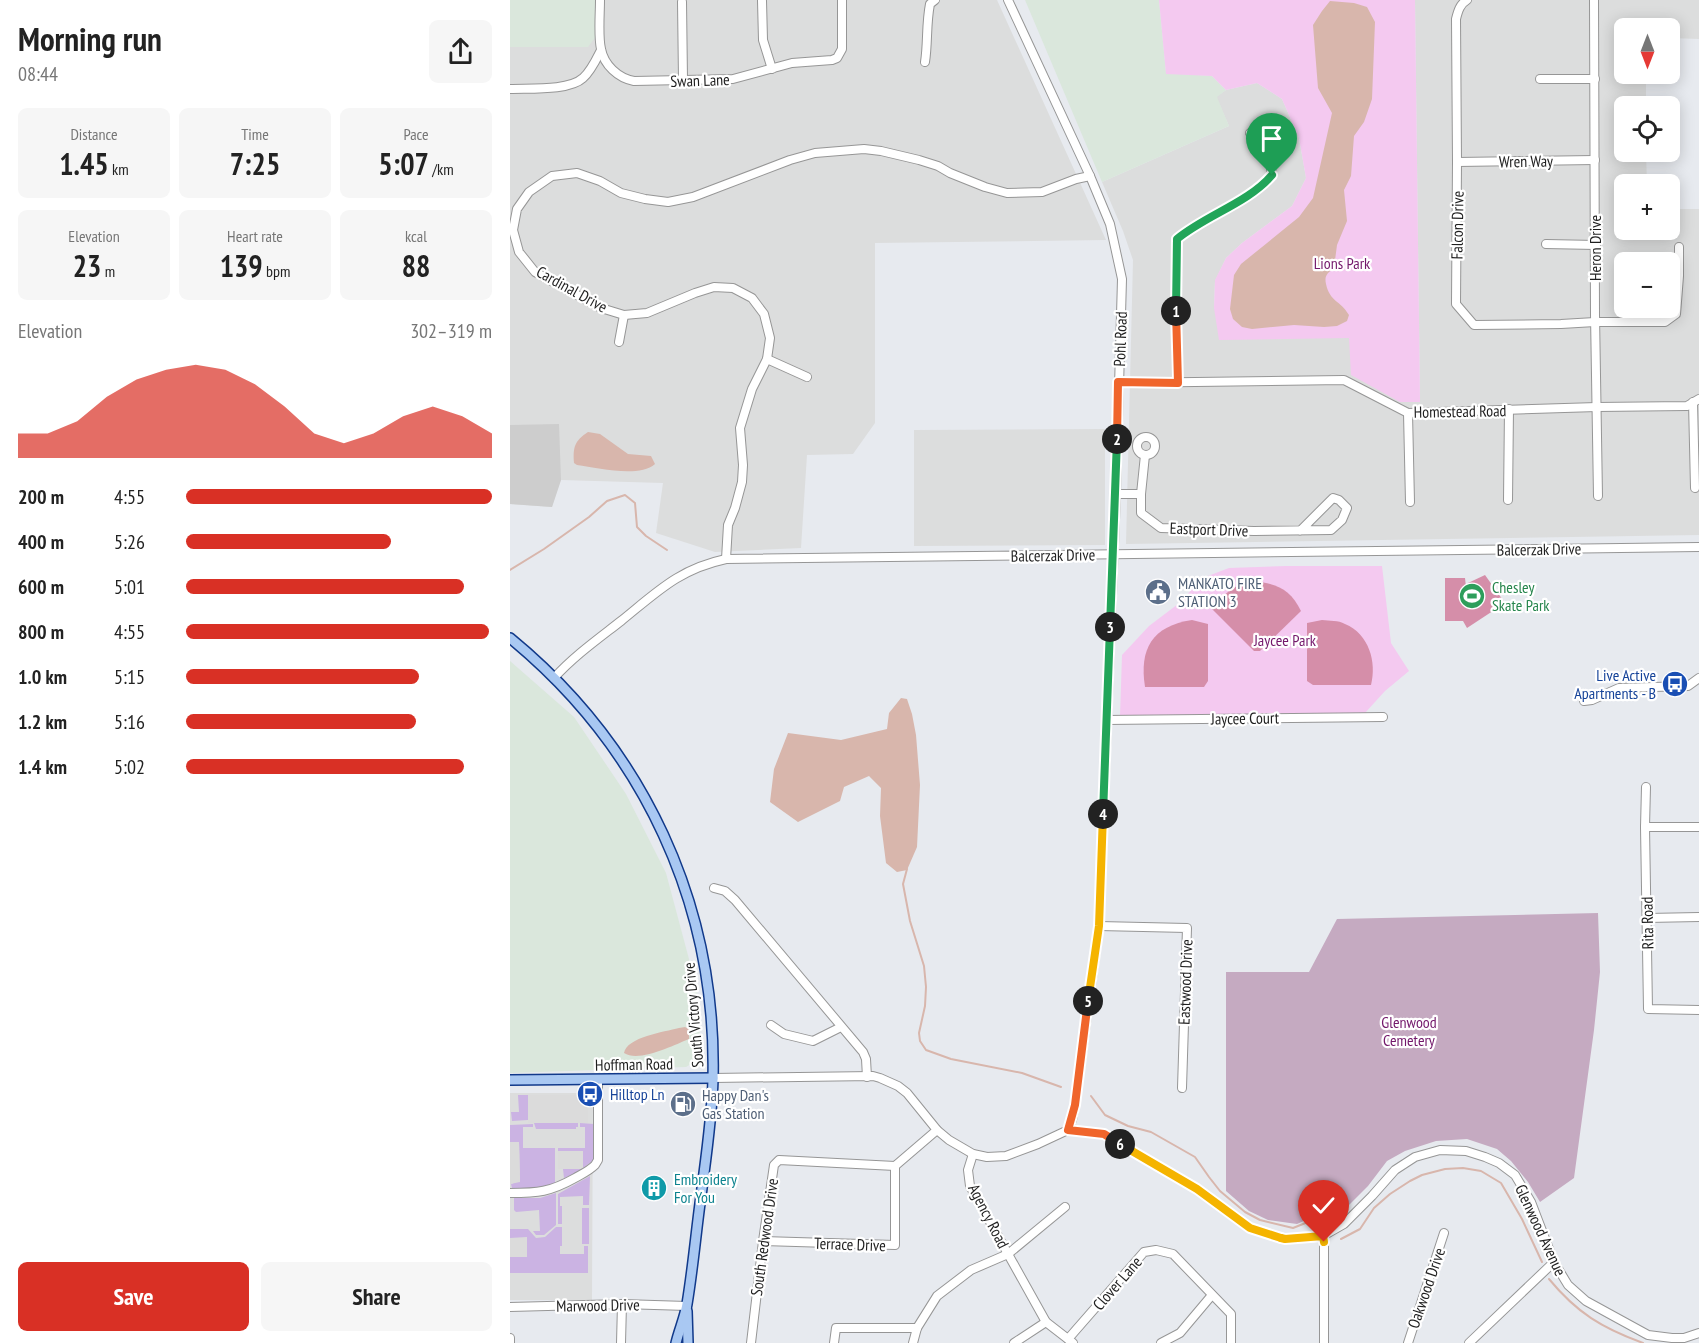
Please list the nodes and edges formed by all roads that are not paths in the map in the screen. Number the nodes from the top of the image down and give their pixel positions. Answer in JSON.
{"nodes":[{"id":1,"x":600,"y":0,"type":"edge"},
{"id":2,"x":842,"y":0,"type":"edge"},
{"id":3,"x":936,"y":0,"type":"edge"},
{"id":4,"x":1008,"y":0,"type":"edge"},
{"id":5,"x":1467,"y":0,"type":"edge"},
{"id":6,"x":1594,"y":0,"type":"edge"},
{"id":7,"x":762,"y":1,"type":"edge"},
{"id":8,"x":682,"y":2,"type":"dead end"},
{"id":9,"x":601,"y":50,"type":"junction"},
{"id":10,"x":925,"y":62,"type":"dead end"},
{"id":11,"x":772,"y":69,"type":"junction"},
{"id":12,"x":1540,"y":79,"type":"dead end"},
{"id":13,"x":1595,"y":79,"type":"junction"},
{"id":14,"x":683,"y":80,"type":"junction"},
{"id":15,"x":510,"y":89,"type":"edge"},
{"id":16,"x":1250,"y":133,"type":"dead end"},
{"id":17,"x":1595,"y":160,"type":"junction"},
{"id":18,"x":1457,"y":162,"type":"junction"},
{"id":19,"x":1090,"y":176,"type":"junction"},
{"id":20,"x":1546,"y":244,"type":"dead end"},
{"id":21,"x":1596,"y":245,"type":"junction"},
{"id":22,"x":1679,"y":247,"type":"dead end"},
{"id":23,"x":624,"y":315,"type":"junction"},
{"id":24,"x":1595,"y":322,"type":"junction"},
{"id":25,"x":619,"y":342,"type":"dead end"},
{"id":26,"x":768,"y":359,"type":"junction"},
{"id":27,"x":807,"y":377,"type":"dead end"},
{"id":28,"x":1118,"y":382,"type":"junction"},
{"id":29,"x":1178,"y":383,"type":"junction"},
{"id":30,"x":1696,"y":401,"type":"edge"},
{"id":31,"x":1597,"y":407,"type":"junction"},
{"id":32,"x":1509,"y":409,"type":"junction"},
{"id":33,"x":1408,"y":413,"type":"junction"},
{"id":34,"x":1145,"y":455,"type":"dead end"},
{"id":35,"x":1695,"y":488,"type":"dead end"},
{"id":36,"x":1116,"y":494,"type":"junction"},
{"id":37,"x":1141,"y":494,"type":"junction"},
{"id":38,"x":1598,"y":496,"type":"dead end"},
{"id":39,"x":1508,"y":500,"type":"dead end"},
{"id":40,"x":1410,"y":501,"type":"dead end"},
{"id":41,"x":1300,"y":531,"type":"junction"},
{"id":42,"x":1699,"y":547,"type":"edge"},
{"id":43,"x":1113,"y":555,"type":"junction"},
{"id":44,"x":726,"y":559,"type":"junction"},
{"id":45,"x":510,"y":638,"type":"edge"},
{"id":46,"x":554,"y":678,"type":"junction"},
{"id":47,"x":1699,"y":678,"type":"edge"},
{"id":48,"x":1584,"y":701,"type":"dead end"},
{"id":49,"x":1383,"y":717,"type":"dead end"},
{"id":50,"x":1106,"y":720,"type":"junction"},
{"id":51,"x":1646,"y":787,"type":"dead end"},
{"id":52,"x":1645,"y":827,"type":"junction"},
{"id":53,"x":1699,"y":827,"type":"edge"},
{"id":54,"x":714,"y":888,"type":"dead end"},
{"id":55,"x":1699,"y":917,"type":"edge"},
{"id":56,"x":1647,"y":918,"type":"junction"},
{"id":57,"x":1099,"y":926,"type":"junction"},
{"id":58,"x":1699,"y":1010,"type":"edge"},
{"id":59,"x":771,"y":1025,"type":"dead end"},
{"id":60,"x":841,"y":1026,"type":"junction"},
{"id":61,"x":867,"y":1077,"type":"junction"},
{"id":62,"x":713,"y":1078,"type":"junction"},
{"id":63,"x":598,"y":1079,"type":"junction"},
{"id":64,"x":510,"y":1080,"type":"edge"},
{"id":65,"x":1182,"y":1088,"type":"dead end"},
{"id":66,"x":937,"y":1130,"type":"junction"},
{"id":67,"x":1068,"y":1130,"type":"junction"},
{"id":68,"x":973,"y":1154,"type":"junction"},
{"id":69,"x":895,"y":1166,"type":"junction"},
{"id":70,"x":510,"y":1193,"type":"edge"},
{"id":71,"x":1065,"y":1207,"type":"dead end"},
{"id":72,"x":1444,"y":1233,"type":"dead end"},
{"id":73,"x":1323,"y":1236,"type":"junction"},
{"id":74,"x":763,"y":1241,"type":"junction"},
{"id":75,"x":1008,"y":1254,"type":"junction"},
{"id":76,"x":1554,"y":1262,"type":"junction"},
{"id":77,"x":1212,"y":1295,"type":"junction"},
{"id":78,"x":622,"y":1304,"type":"junction"},
{"id":79,"x":687,"y":1306,"type":"junction"},
{"id":80,"x":510,"y":1307,"type":"edge"},
{"id":81,"x":1046,"y":1322,"type":"junction"},
{"id":82,"x":917,"y":1328,"type":"junction"},
{"id":83,"x":1699,"y":1333,"type":"edge"},
{"id":84,"x":510,"y":1338,"type":"edge"},
{"id":85,"x":1071,"y":1341,"type":"edge"},
{"id":86,"x":510,"y":1343,"type":"edge"},
{"id":87,"x":621,"y":1343,"type":"edge"},
{"id":88,"x":676,"y":1343,"type":"edge"},
{"id":89,"x":688,"y":1343,"type":"edge"},
{"id":90,"x":751,"y":1343,"type":"edge"},
{"id":91,"x":834,"y":1343,"type":"edge"},
{"id":92,"x":913,"y":1343,"type":"edge"},
{"id":93,"x":1014,"y":1343,"type":"edge"},
{"id":94,"x":1161,"y":1343,"type":"edge"},
{"id":95,"x":1231,"y":1343,"type":"edge"},
{"id":96,"x":1324,"y":1343,"type":"edge"},
{"id":97,"x":1408,"y":1343,"type":"edge"},
{"id":98,"x":1469,"y":1343,"type":"edge"}],
"edges":[{"from":1,"to":9,"type":"street"},
{"from":2,"to":11,"type":"street","name":"Swan Lane"},
{"from":3,"to":10,"type":"street"},
{"from":4,"to":19,"type":"street","name":"Pohl Road"},
{"from":5,"to":18,"type":"street","name":"Falcon Drive"},
{"from":6,"to":13,"type":"street","name":"Heron Drive"},
{"from":7,"to":11,"type":"street"},
{"from":8,"to":14,"type":"street"},
{"from":9,"to":14,"type":"street","name":"Swan Lane"},
{"from":9,"to":15,"type":"street"},
{"from":11,"to":14,"type":"street","name":"Swan Lane"},
{"from":12,"to":13,"type":"street"},
{"from":13,"to":17,"type":"street","name":"Heron Drive"},
{"from":16,"to":29,"type":"street"},
{"from":17,"to":18,"type":"street","name":"Wren Way"},
{"from":17,"to":21,"type":"street","name":"Heron Drive"},
{"from":18,"to":24,"type":"street","name":"Falcon Drive"},
{"from":19,"to":23,"type":"street","name":"Cardinal Drive"},
{"from":19,"to":28,"type":"street","name":"Pohl Road"},
{"from":20,"to":21,"type":"street"},
{"from":21,"to":24,"type":"street","name":"Heron Drive"},
{"from":22,"to":24,"type":"street","name":"Falcon Drive"},
{"from":23,"to":25,"type":"street"},
{"from":23,"to":26,"type":"street","name":"Cardinal Drive"},
{"from":24,"to":31,"type":"street","name":"Heron Drive"},
{"from":26,"to":27,"type":"street"},
{"from":26,"to":44,"type":"street","name":"Cardinal Drive"},
{"from":28,"to":29,"type":"street","name":"Homestead Road"},
{"from":28,"to":36,"type":"street","name":"Pohl Road"},
{"from":29,"to":33,"type":"street","name":"Homestead Road"},
{"from":30,"to":31,"type":"street","name":"Homestead Road"},
{"from":30,"to":35,"type":"street"},
{"from":31,"to":32,"type":"street","name":"Homestead Road"},
{"from":31,"to":38,"type":"street","name":"Heron Drive"},
{"from":32,"to":33,"type":"street","name":"Homestead Road"},
{"from":32,"to":39,"type":"street"},
{"from":33,"to":40,"type":"street"},
{"from":34,"to":37,"type":"street","name":"Eastport Drive"},
{"from":36,"to":37,"type":"street"},
{"from":36,"to":43,"type":"street","name":"Pohl Road"},
{"from":37,"to":41,"type":"street","name":"Eastport Drive"},
{"from":41,"to":41,"type":"street","name":"Eastport Drive"},
{"from":42,"to":43,"type":"street","name":"Balcerzak Drive"},
{"from":43,"to":44,"type":"street","name":"Balcerzak Drive"},
{"from":43,"to":50,"type":"street","name":"Pohl Road"},
{"from":44,"to":46,"type":"street","name":"Balcerzak Drive"},
{"from":45,"to":46,"type":"main road","name":"South Victory Drive"},
{"from":46,"to":62,"type":"main road","name":"South Victory Drive"},
{"from":47,"to":48,"type":"street"},
{"from":49,"to":50,"type":"street","name":"Jaycee Court"},
{"from":50,"to":57,"type":"street","name":"Pohl Road"},
{"from":51,"to":52,"type":"street","name":"Rita Road"},
{"from":52,"to":53,"type":"street"},
{"from":52,"to":56,"type":"street","name":"Rita Road"},
{"from":54,"to":60,"type":"street"},
{"from":55,"to":56,"type":"street"},
{"from":56,"to":58,"type":"street","name":"Rita Road"},
{"from":57,"to":65,"type":"street","name":"Eastwood Drive"},
{"from":57,"to":67,"type":"street","name":"Pohl Road"},
{"from":59,"to":60,"type":"street"},
{"from":60,"to":61,"type":"street"},
{"from":61,"to":62,"type":"street","name":"Hoffman Road"},
{"from":61,"to":66,"type":"street"},
{"from":62,"to":63,"type":"main road","name":"Hoffman Road"},
{"from":62,"to":79,"type":"main road","name":"South Victory Drive"},
{"from":63,"to":64,"type":"main road","name":"Hoffman Road"},
{"from":63,"to":70,"type":"street"},
{"from":66,"to":68,"type":"street"},
{"from":66,"to":69,"type":"street"},
{"from":67,"to":68,"type":"street"},
{"from":67,"to":73,"type":"street","name":"Glenwood Avenue"},
{"from":68,"to":75,"type":"street","name":"Agency Road"},
{"from":69,"to":74,"type":"street","name":"South Redwood Drive"},
{"from":69,"to":74,"type":"street","name":"Terrace Drive"},
{"from":71,"to":75,"type":"street"},
{"from":72,"to":97,"type":"street","name":"Oakwood Drive"},
{"from":73,"to":76,"type":"street","name":"Glenwood Avenue"},
{"from":73,"to":96,"type":"street"},
{"from":74,"to":90,"type":"street","name":"South Redwood Drive"},
{"from":75,"to":81,"type":"street","name":"Agency Road"},
{"from":75,"to":82,"type":"street"},
{"from":76,"to":83,"type":"street","name":"Glenwood Avenue"},
{"from":76,"to":98,"type":"street"},
{"from":77,"to":85,"type":"street","name":"Clover Lane"},
{"from":77,"to":94,"type":"street"},
{"from":77,"to":95,"type":"street","name":"Clover Lane"},
{"from":78,"to":79,"type":"street","name":"Marwood Drive"},
{"from":78,"to":80,"type":"street","name":"Marwood Drive"},
{"from":78,"to":87,"type":"street"},
{"from":79,"to":88,"type":"main road","name":"South Victory Drive"},
{"from":79,"to":89,"type":"main road","name":"South Victory Drive"},
{"from":81,"to":85,"type":"street","name":"Agency Road"},
{"from":81,"to":93,"type":"street"},
{"from":82,"to":91,"type":"street"},
{"from":82,"to":92,"type":"street"},
{"from":84,"to":86,"type":"street"}]}
